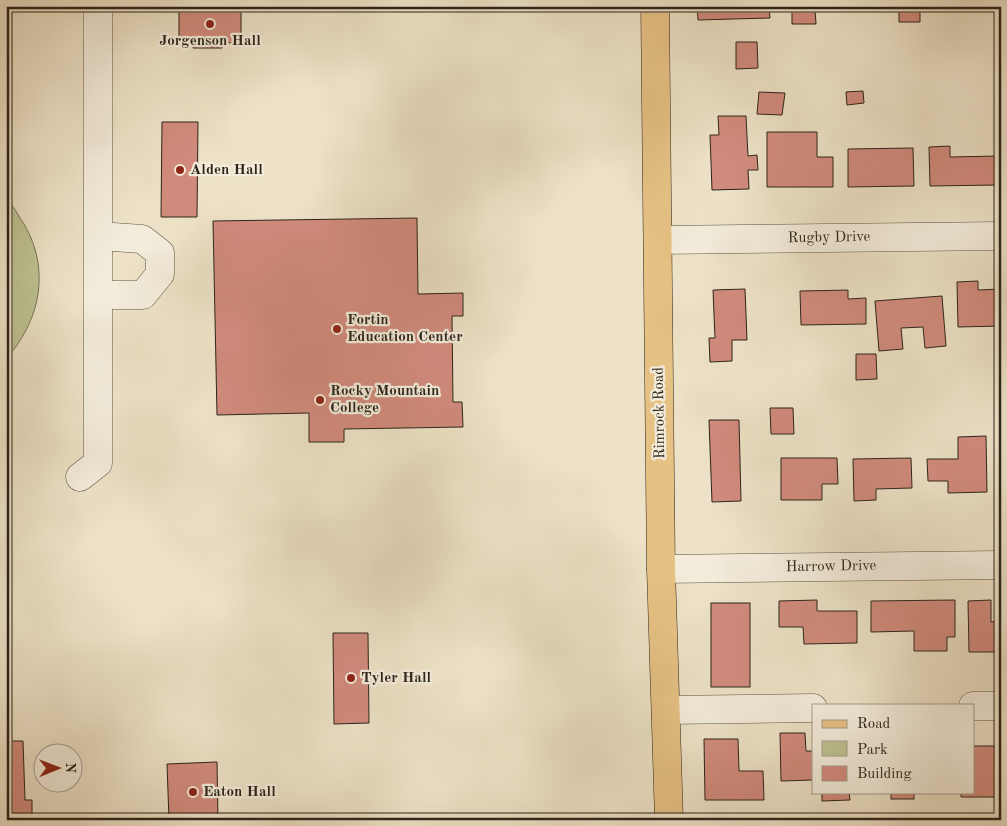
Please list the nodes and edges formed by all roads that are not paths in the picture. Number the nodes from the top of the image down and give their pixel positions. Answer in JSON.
{"nodes":[{"id":1,"x":98,"y":6,"type":"edge"},
{"id":2,"x":656,"y":6,"type":"edge"},
{"id":3,"x":99,"y":236,"type":"junction"},
{"id":4,"x":1001,"y":236,"type":"edge"},
{"id":5,"x":658,"y":240,"type":"junction"},
{"id":6,"x":99,"y":295,"type":"junction"},
{"id":7,"x":80,"y":477,"type":"dead end"},
{"id":8,"x":1001,"y":565,"type":"edge"},
{"id":9,"x":661,"y":569,"type":"junction"},
{"id":10,"x":974,"y":706,"type":"edge"},
{"id":11,"x":1001,"y":706,"type":"edge"},
{"id":12,"x":812,"y":708,"type":"edge"},
{"id":13,"x":666,"y":710,"type":"junction"},
{"id":14,"x":669,"y":820,"type":"edge"}],
"edges":[{"from":1,"to":3,"type":"street"},
{"from":2,"to":5,"type":"main road","name":"Rimrock Road"},
{"from":3,"to":6,"type":"street"},
{"from":3,"to":6,"type":"street"},
{"from":4,"to":5,"type":"street","name":"Rugby Drive"},
{"from":5,"to":9,"type":"main road","name":"Rimrock Road"},
{"from":6,"to":7,"type":"street"},
{"from":8,"to":9,"type":"street","name":"Harrow Drive"},
{"from":9,"to":13,"type":"main road","name":"Rimrock Road"},
{"from":10,"to":11,"type":"street"},
{"from":12,"to":13,"type":"street"},
{"from":13,"to":14,"type":"main road","name":"Rimrock Road"}]}
